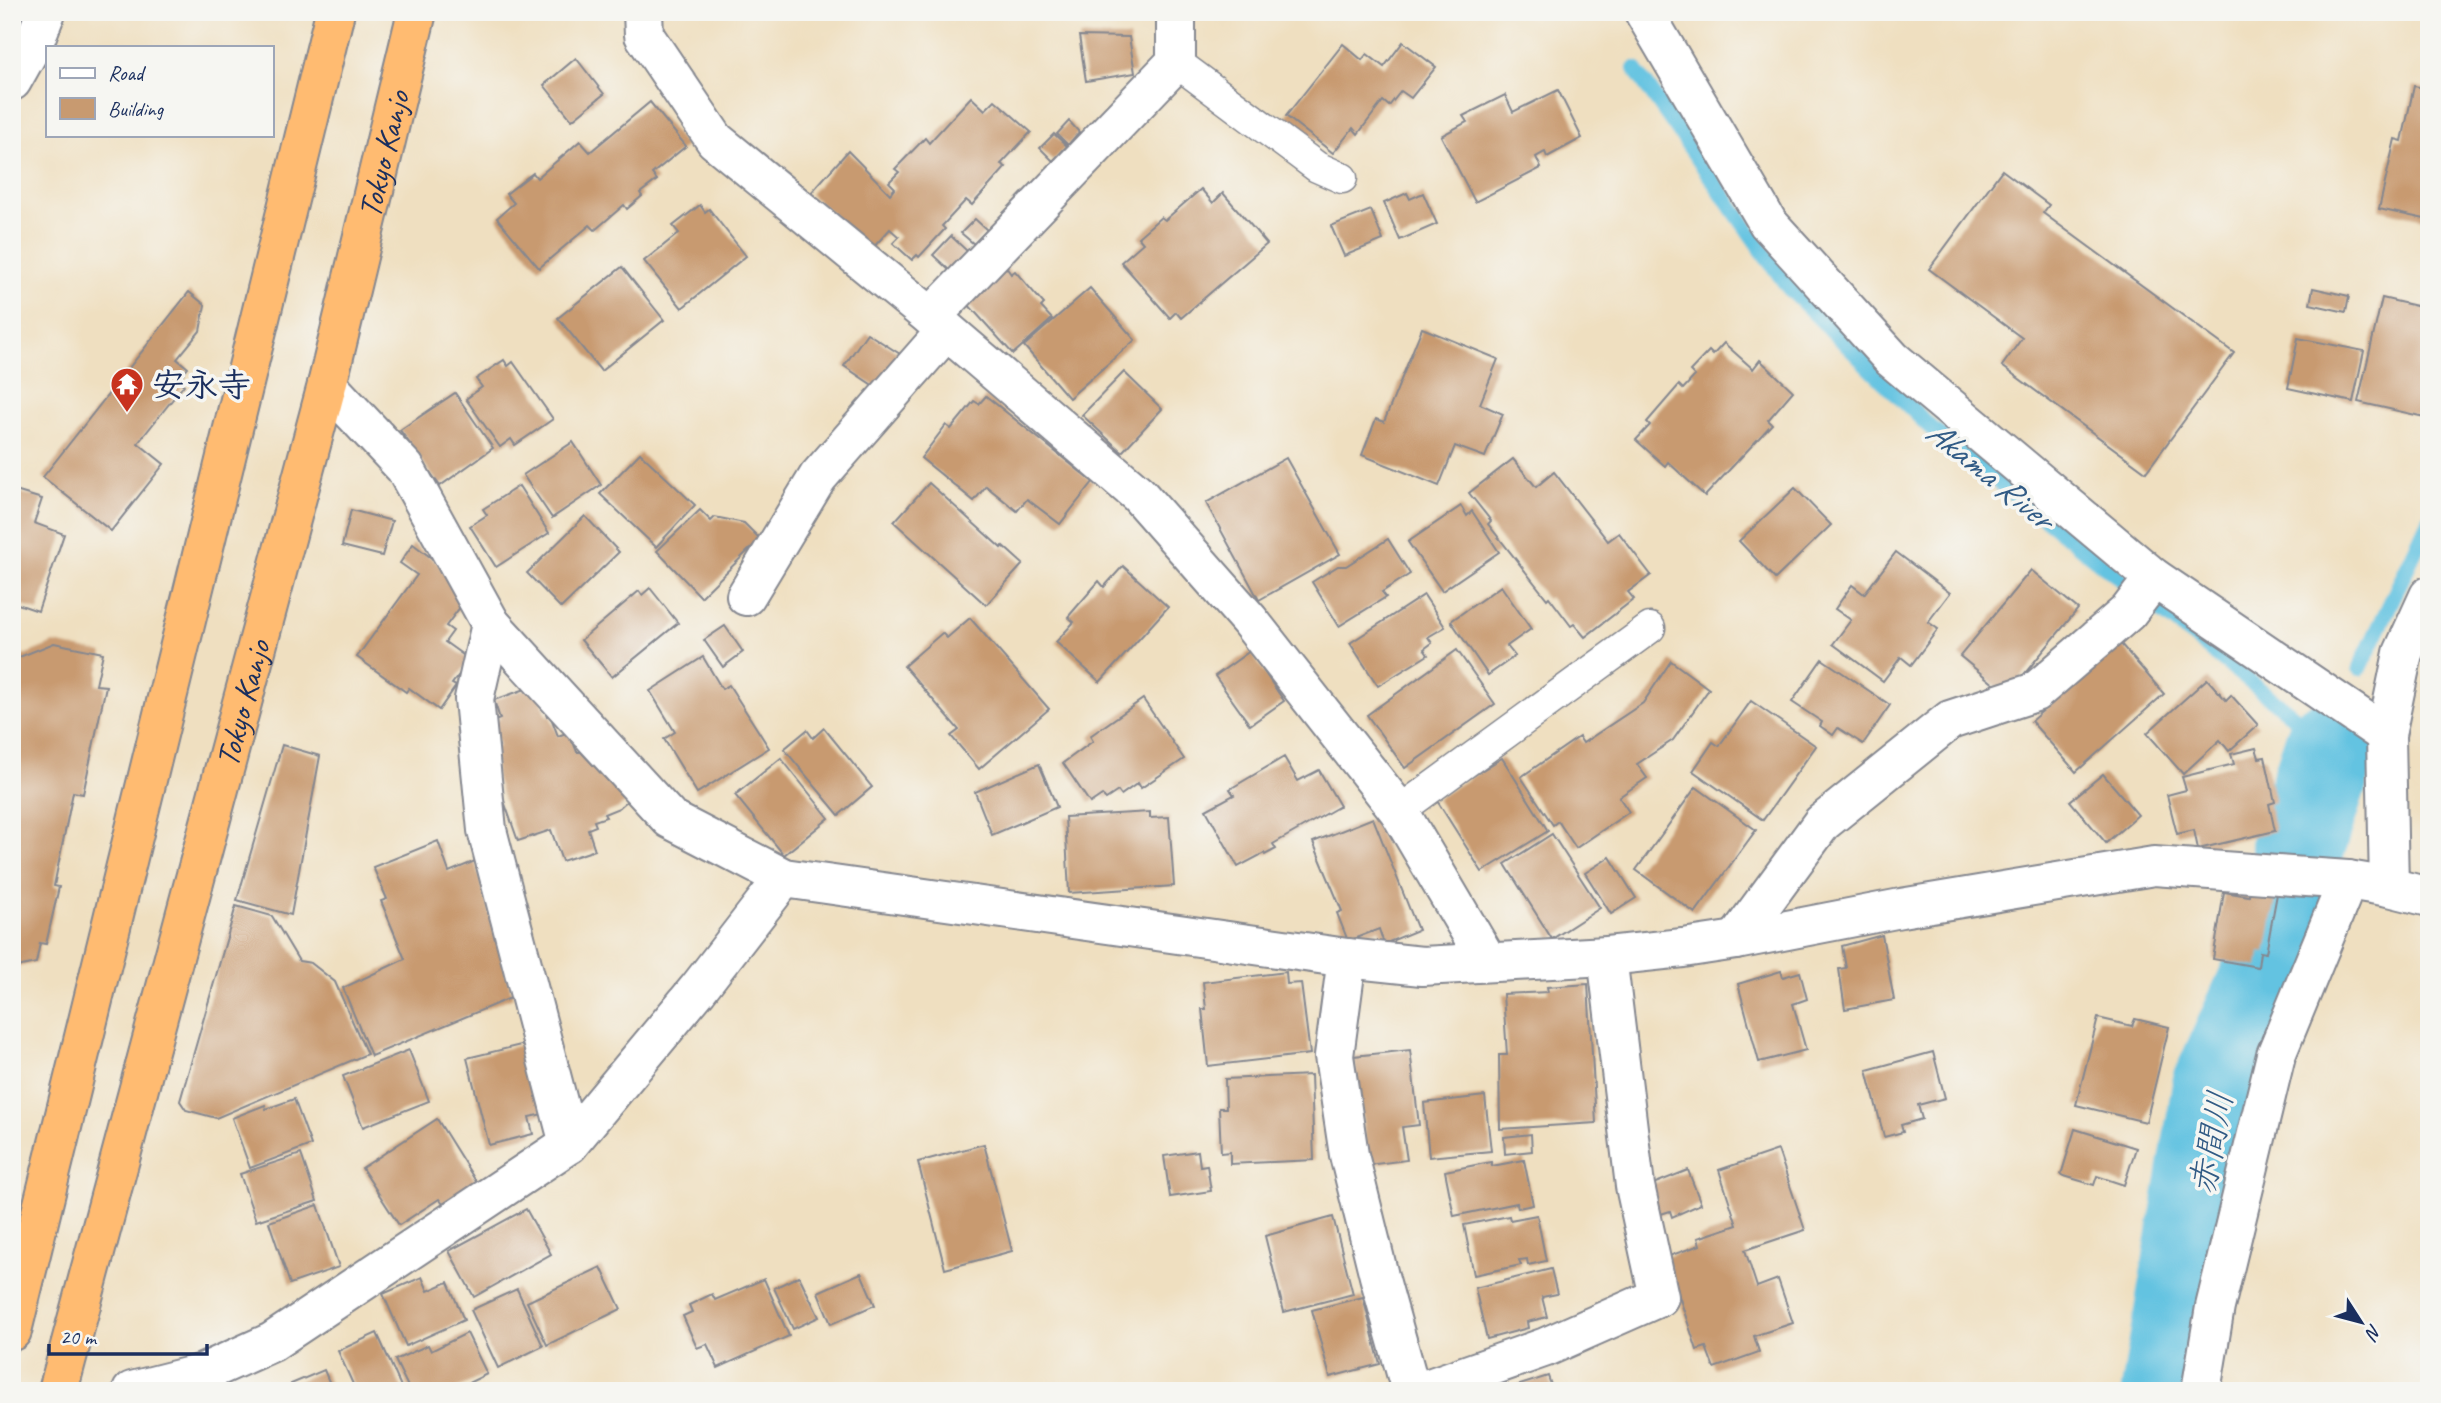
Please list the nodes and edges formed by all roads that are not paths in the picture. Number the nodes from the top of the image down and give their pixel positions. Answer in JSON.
{"nodes":[{"id":1,"x":46,"y":12,"type":"edge"},
{"id":2,"x":335,"y":12,"type":"edge"},
{"id":3,"x":417,"y":12,"type":"edge"},
{"id":4,"x":643,"y":12,"type":"edge"},
{"id":5,"x":1175,"y":12,"type":"edge"},
{"id":6,"x":1644,"y":12,"type":"edge"},
{"id":7,"x":1176,"y":62,"type":"junction"},
{"id":8,"x":12,"y":81,"type":"edge"},
{"id":9,"x":1342,"y":178,"type":"dead end"},
{"id":10,"x":939,"y":324,"type":"junction"},
{"id":11,"x":327,"y":385,"type":"junction"},
{"id":12,"x":2154,"y":578,"type":"junction"},
{"id":13,"x":746,"y":596,"type":"dead end"},
{"id":14,"x":2429,"y":596,"type":"edge"},
{"id":15,"x":491,"y":624,"type":"junction"},
{"id":16,"x":1650,"y":628,"type":"dead end"},
{"id":17,"x":2386,"y":735,"type":"junction"},
{"id":18,"x":1399,"y":811,"type":"junction"},
{"id":19,"x":784,"y":878,"type":"junction"},
{"id":20,"x":2348,"y":880,"type":"junction"},
{"id":21,"x":2389,"y":887,"type":"junction"},
{"id":22,"x":2429,"y":897,"type":"edge"},
{"id":23,"x":1736,"y":940,"type":"junction"},
{"id":24,"x":1607,"y":956,"type":"junction"},
{"id":25,"x":1347,"y":958,"type":"junction"},
{"id":26,"x":1488,"y":962,"type":"junction"},
{"id":27,"x":569,"y":1144,"type":"junction"},
{"id":28,"x":12,"y":1331,"type":"edge"},
{"id":29,"x":58,"y":1391,"type":"edge"},
{"id":30,"x":132,"y":1391,"type":"edge"},
{"id":31,"x":1411,"y":1391,"type":"edge"},
{"id":32,"x":1421,"y":1391,"type":"edge"},
{"id":33,"x":2201,"y":1391,"type":"edge"}],
"edges":[{"from":1,"to":8,"type":"street"},
{"from":2,"to":28,"type":"highway"},
{"from":3,"to":11,"type":"highway","name":"Tokyo Kanjo"},
{"from":4,"to":10,"type":"street"},
{"from":5,"to":7,"type":"street"},
{"from":6,"to":12,"type":"street"},
{"from":7,"to":9,"type":"lane"},
{"from":7,"to":10,"type":"street"},
{"from":10,"to":13,"type":"street"},
{"from":10,"to":18,"type":"street"},
{"from":11,"to":15,"type":"street"},
{"from":11,"to":29,"type":"highway","name":"Tokyo Kanjo"},
{"from":12,"to":17,"type":"street"},
{"from":12,"to":23,"type":"street"},
{"from":14,"to":17,"type":"street"},
{"from":15,"to":19,"type":"street"},
{"from":15,"to":27,"type":"street"},
{"from":16,"to":18,"type":"lane"},
{"from":17,"to":21,"type":"street"},
{"from":18,"to":26,"type":"street"},
{"from":19,"to":25,"type":"street"},
{"from":19,"to":27,"type":"street"},
{"from":20,"to":21,"type":"street"},
{"from":20,"to":23,"type":"street"},
{"from":20,"to":33,"type":"street"},
{"from":21,"to":22,"type":"street"},
{"from":23,"to":24,"type":"street"},
{"from":24,"to":26,"type":"street"},
{"from":24,"to":32,"type":"street"},
{"from":25,"to":26,"type":"street"},
{"from":25,"to":31,"type":"street"},
{"from":27,"to":30,"type":"street"}]}
